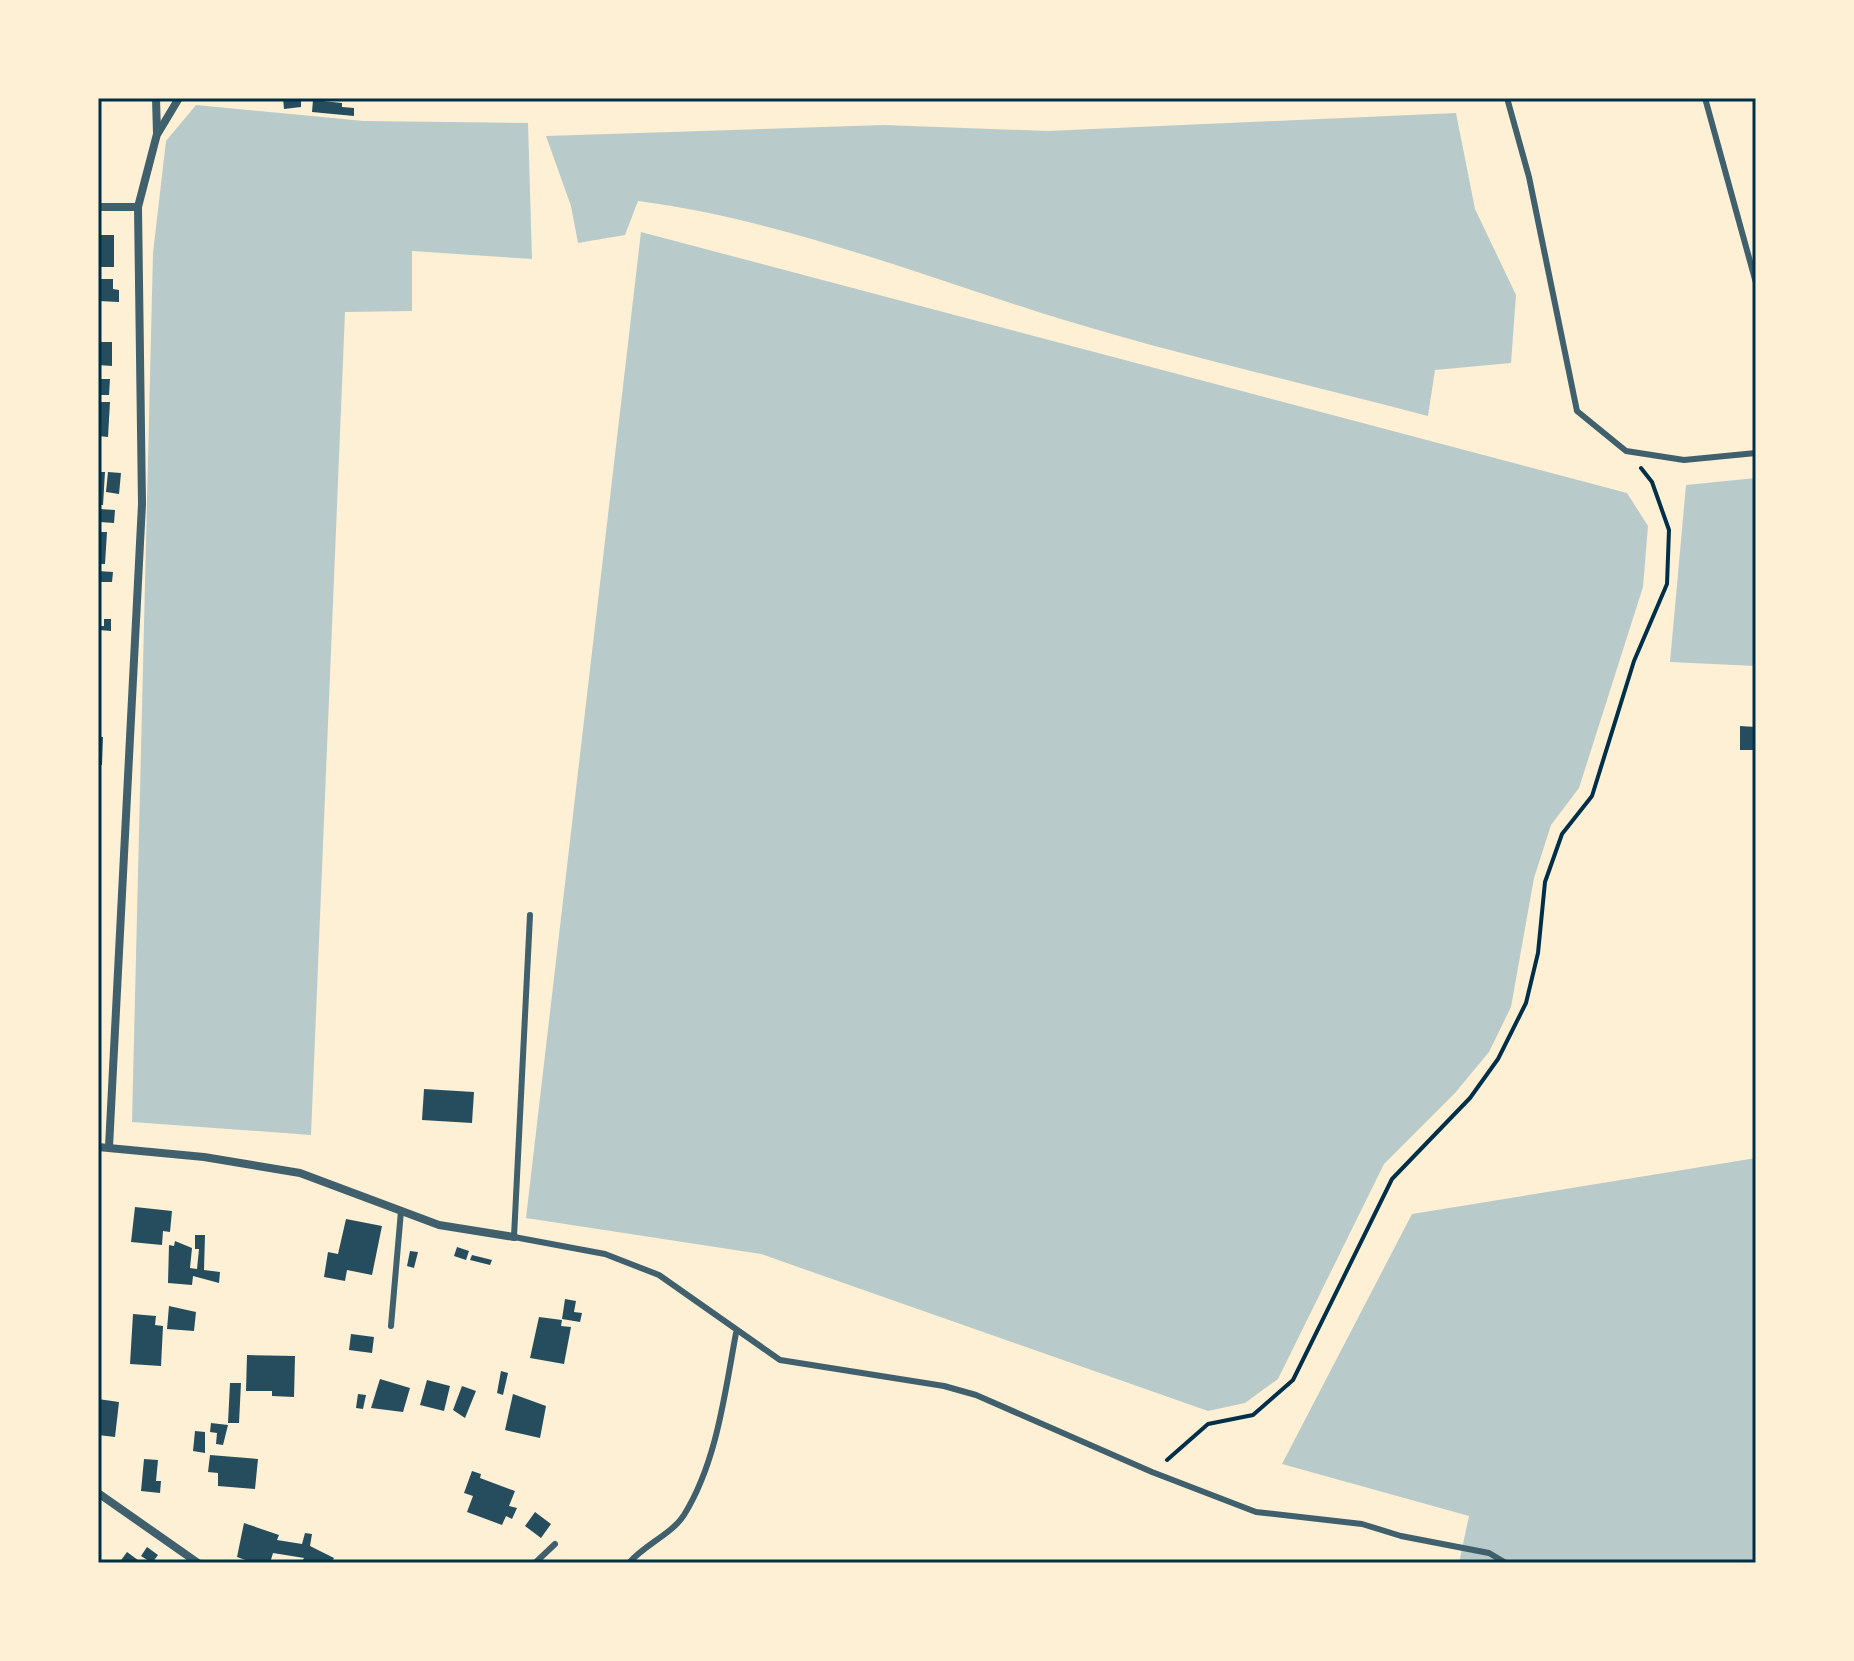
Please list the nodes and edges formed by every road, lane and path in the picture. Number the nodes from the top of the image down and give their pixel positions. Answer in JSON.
{"nodes":[{"id":1,"x":156,"y":98,"type":"edge"},
{"id":2,"x":179,"y":98,"type":"edge"},
{"id":3,"x":1507,"y":98,"type":"edge"},
{"id":4,"x":1705,"y":98,"type":"edge"},
{"id":5,"x":157,"y":134,"type":"junction"},
{"id":6,"x":98,"y":207,"type":"edge"},
{"id":7,"x":138,"y":207,"type":"junction"},
{"id":8,"x":1756,"y":283,"type":"edge"},
{"id":9,"x":1626,"y":451,"type":"junction"},
{"id":10,"x":1756,"y":453,"type":"edge"},
{"id":11,"x":530,"y":915,"type":"dead end"},
{"id":12,"x":98,"y":1147,"type":"edge"},
{"id":13,"x":109,"y":1147,"type":"junction"},
{"id":14,"x":401,"y":1211,"type":"junction"},
{"id":15,"x":514,"y":1237,"type":"junction"},
{"id":16,"x":391,"y":1326,"type":"dead end"},
{"id":17,"x":736,"y":1333,"type":"junction"},
{"id":18,"x":1152,"y":1472,"type":"junction"},
{"id":19,"x":98,"y":1493,"type":"edge"},
{"id":20,"x":555,"y":1544,"type":"dead end"},
{"id":21,"x":198,"y":1563,"type":"edge"},
{"id":22,"x":535,"y":1563,"type":"edge"},
{"id":23,"x":629,"y":1563,"type":"edge"},
{"id":24,"x":1506,"y":1563,"type":"edge"}],
"edges":[{"from":1,"to":5,"type":"street"},
{"from":2,"to":5,"type":"street"},
{"from":3,"to":9,"type":"lane"},
{"from":4,"to":8,"type":"lane"},
{"from":5,"to":7,"type":"street"},
{"from":6,"to":7,"type":"street"},
{"from":7,"to":13,"type":"street"},
{"from":9,"to":10,"type":"lane"},
{"from":9,"to":18,"type":"path"},
{"from":11,"to":15,"type":"lane"},
{"from":12,"to":13,"type":"street"},
{"from":13,"to":14,"type":"street"},
{"from":14,"to":15,"type":"street"},
{"from":14,"to":16,"type":"lane"},
{"from":15,"to":17,"type":"lane"},
{"from":17,"to":18,"type":"lane"},
{"from":17,"to":23,"type":"lane"},
{"from":18,"to":24,"type":"lane"},
{"from":19,"to":21,"type":"street"},
{"from":20,"to":22,"type":"lane"}]}
